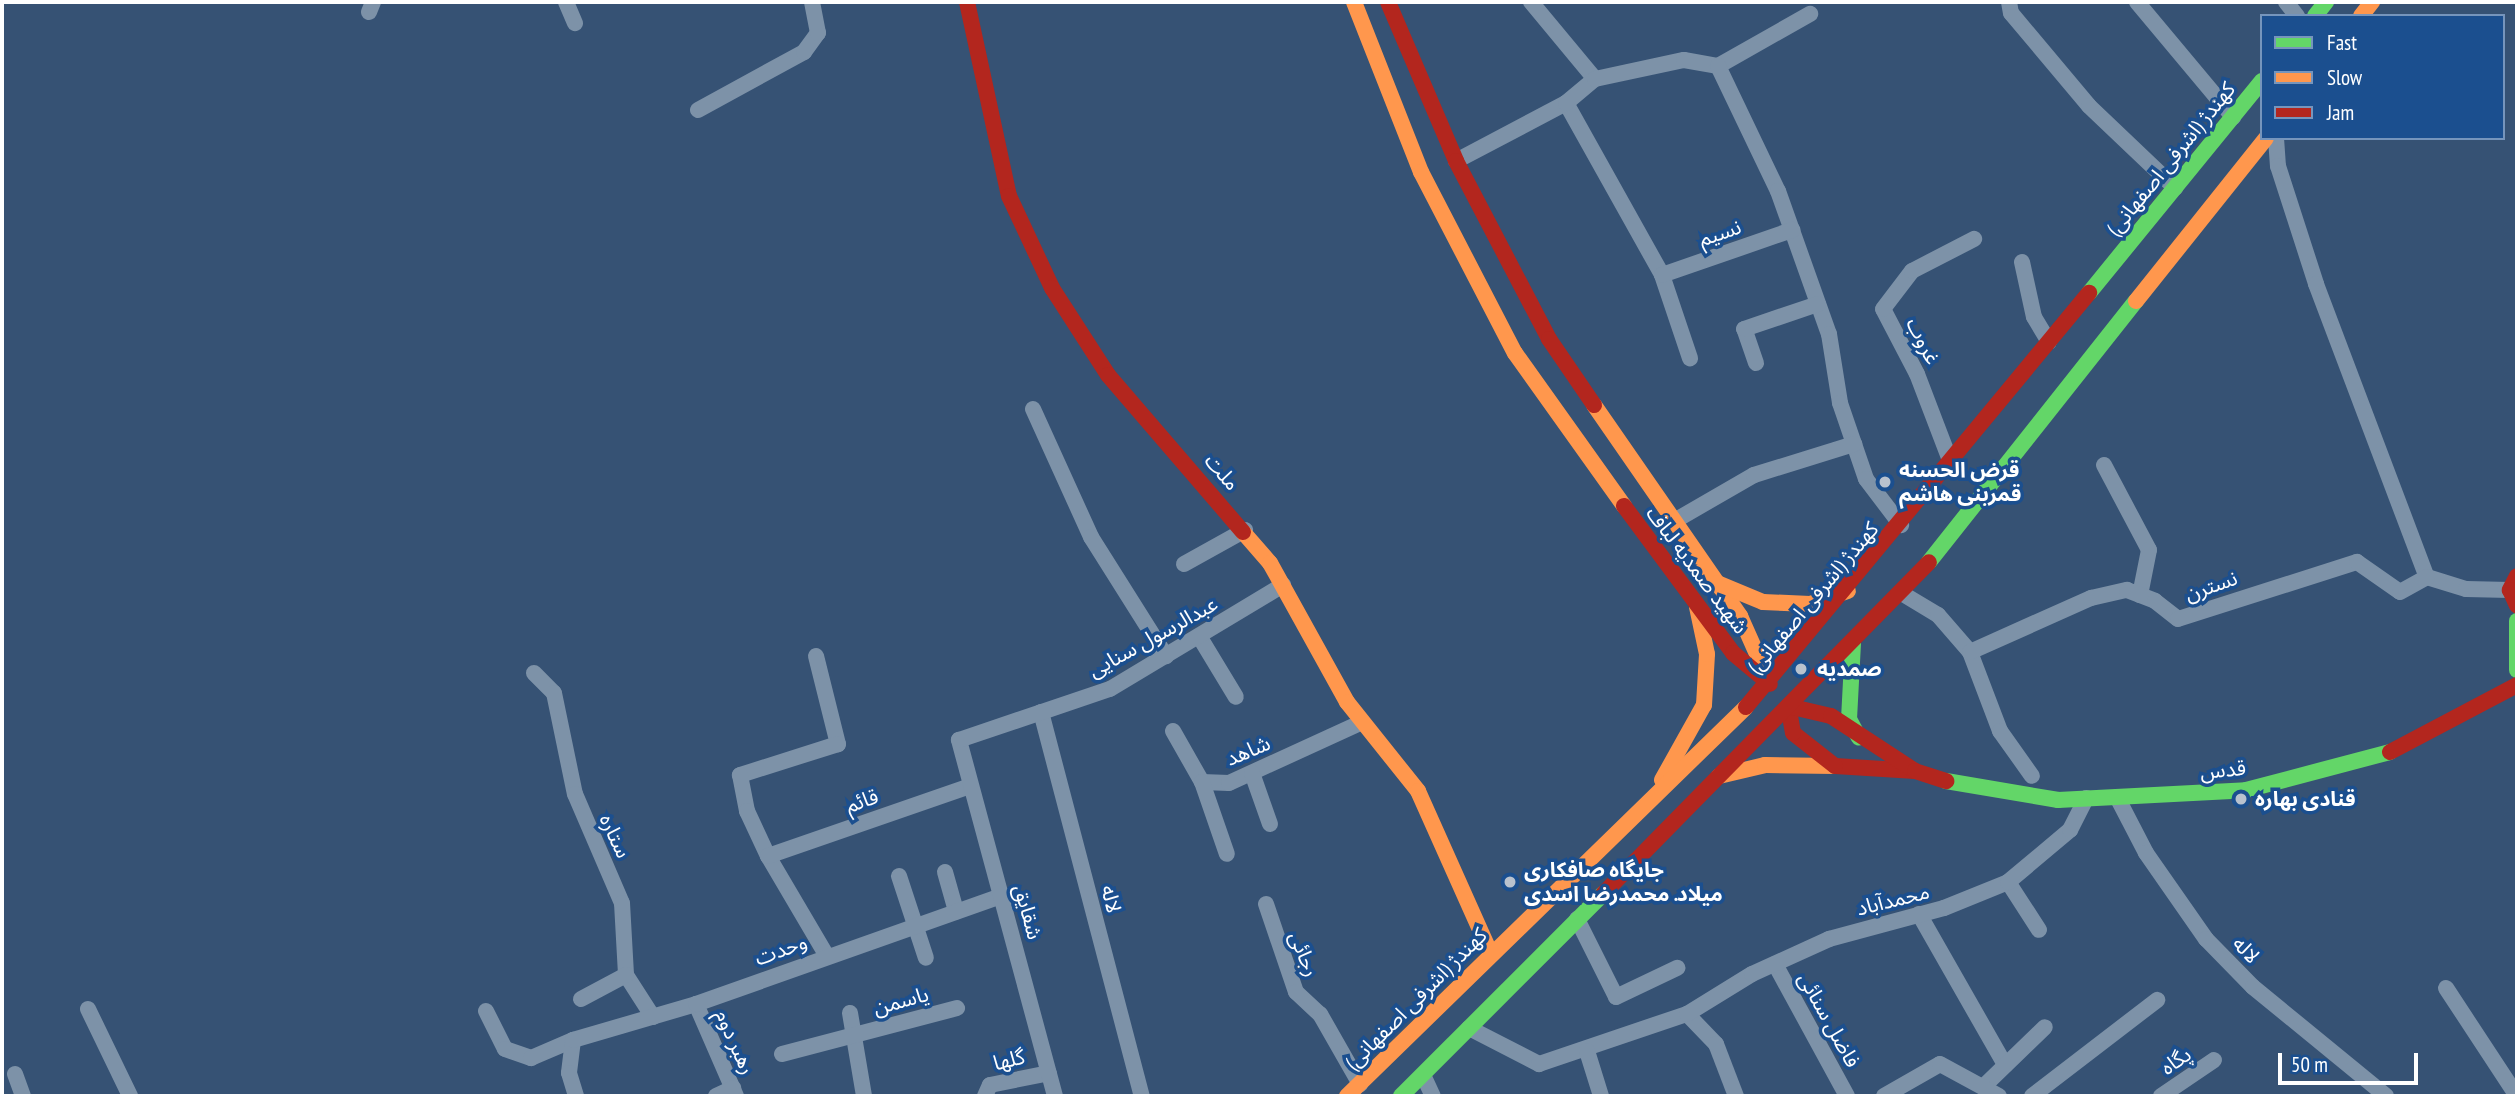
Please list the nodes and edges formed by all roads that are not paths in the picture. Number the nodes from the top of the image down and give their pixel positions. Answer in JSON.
{"nodes":[{"id":1,"x":566,"y":2,"type":"edge"},
{"id":2,"x":812,"y":2,"type":"edge"},
{"id":3,"x":967,"y":2,"type":"edge"},
{"id":4,"x":1354,"y":2,"type":"edge"},
{"id":5,"x":1388,"y":2,"type":"edge"},
{"id":6,"x":1531,"y":2,"type":"edge"},
{"id":7,"x":2009,"y":2,"type":"edge"},
{"id":8,"x":2137,"y":2,"type":"edge"},
{"id":9,"x":1810,"y":14,"type":"dead end"},
{"id":10,"x":575,"y":23,"type":"dead end"},
{"id":11,"x":1718,"y":66,"type":"junction"},
{"id":12,"x":1595,"y":79,"type":"junction"},
{"id":13,"x":2260,"y":83,"type":"edge"},
{"id":14,"x":1566,"y":103,"type":"junction"},
{"id":15,"x":698,"y":110,"type":"dead end"},
{"id":16,"x":2233,"y":117,"type":"junction"},
{"id":17,"x":2264,"y":140,"type":"edge"},
{"id":18,"x":2276,"y":140,"type":"edge"},
{"id":19,"x":1456,"y":160,"type":"junction"},
{"id":20,"x":2175,"y":188,"type":"junction"},
{"id":21,"x":1792,"y":230,"type":"junction"},
{"id":22,"x":1974,"y":239,"type":"dead end"},
{"id":23,"x":2022,"y":262,"type":"dead end"},
{"id":24,"x":1662,"y":275,"type":"junction"},
{"id":25,"x":1818,"y":304,"type":"junction"},
{"id":26,"x":2049,"y":342,"type":"junction"},
{"id":27,"x":1690,"y":358,"type":"dead end"},
{"id":28,"x":1756,"y":363,"type":"dead end"},
{"id":29,"x":1033,"y":409,"type":"dead end"},
{"id":30,"x":1854,"y":444,"type":"junction"},
{"id":31,"x":1951,"y":463,"type":"junction"},
{"id":32,"x":2104,"y":465,"type":"dead end"},
{"id":33,"x":1641,"y":471,"type":"junction"},
{"id":34,"x":1614,"y":492,"type":"junction"},
{"id":35,"x":1676,"y":520,"type":"junction"},
{"id":36,"x":1901,"y":525,"type":"junction"},
{"id":37,"x":1245,"y":530,"type":"junction"},
{"id":38,"x":1184,"y":564,"type":"dead end"},
{"id":39,"x":2427,"y":577,"type":"junction"},
{"id":40,"x":2515,"y":581,"type":"edge"},
{"id":41,"x":1717,"y":583,"type":"junction"},
{"id":42,"x":1283,"y":585,"type":"junction"},
{"id":43,"x":1848,"y":590,"type":"junction"},
{"id":44,"x":1903,"y":594,"type":"junction"},
{"id":45,"x":2140,"y":595,"type":"junction"},
{"id":46,"x":2517,"y":606,"type":"edge"},
{"id":47,"x":1697,"y":607,"type":"junction"},
{"id":48,"x":2517,"y":621,"type":"edge"},
{"id":49,"x":1199,"y":636,"type":"junction"},
{"id":50,"x":1853,"y":643,"type":"junction"},
{"id":51,"x":1970,"y":652,"type":"junction"},
{"id":52,"x":816,"y":656,"type":"dead end"},
{"id":53,"x":1166,"y":656,"type":"junction"},
{"id":54,"x":2517,"y":670,"type":"edge"},
{"id":55,"x":534,"y":673,"type":"dead end"},
{"id":56,"x":1770,"y":684,"type":"junction"},
{"id":57,"x":2517,"y":685,"type":"edge"},
{"id":58,"x":1237,"y":697,"type":"dead end"},
{"id":59,"x":1788,"y":706,"type":"junction"},
{"id":60,"x":1041,"y":712,"type":"junction"},
{"id":61,"x":1362,"y":722,"type":"junction"},
{"id":62,"x":1173,"y":731,"type":"dead end"},
{"id":63,"x":1859,"y":738,"type":"junction"},
{"id":64,"x":959,"y":740,"type":"joint"},
{"id":65,"x":1835,"y":766,"type":"junction"},
{"id":66,"x":1916,"y":771,"type":"junction"},
{"id":67,"x":1252,"y":773,"type":"junction"},
{"id":68,"x":1718,"y":776,"type":"junction"},
{"id":69,"x":2032,"y":776,"type":"dead end"},
{"id":70,"x":1202,"y":782,"type":"junction"},
{"id":71,"x":970,"y":786,"type":"junction"},
{"id":72,"x":2117,"y":797,"type":"junction"},
{"id":73,"x":2086,"y":798,"type":"junction"},
{"id":74,"x":1650,"y":802,"type":"junction"},
{"id":75,"x":1270,"y":824,"type":"dead end"},
{"id":76,"x":1227,"y":854,"type":"dead end"},
{"id":77,"x":768,"y":856,"type":"junction"},
{"id":78,"x":945,"y":872,"type":"dead end"},
{"id":79,"x":900,"y":876,"type":"dead end"},
{"id":80,"x":2008,"y":882,"type":"junction"},
{"id":81,"x":1003,"y":895,"type":"junction"},
{"id":82,"x":1266,"y":904,"type":"dead end"},
{"id":83,"x":956,"y":911,"type":"junction"},
{"id":84,"x":1919,"y":914,"type":"junction"},
{"id":85,"x":1577,"y":919,"type":"junction"},
{"id":86,"x":914,"y":925,"type":"junction"},
{"id":87,"x":2039,"y":930,"type":"dead end"},
{"id":88,"x":1491,"y":954,"type":"junction"},
{"id":89,"x":827,"y":956,"type":"junction"},
{"id":90,"x":926,"y":958,"type":"dead end"},
{"id":91,"x":1775,"y":964,"type":"junction"},
{"id":92,"x":1677,"y":968,"type":"dead end"},
{"id":93,"x":626,"y":975,"type":"junction"},
{"id":94,"x":2446,"y":988,"type":"dead end"},
{"id":95,"x":581,"y":999,"type":"dead end"},
{"id":96,"x":2158,"y":1000,"type":"dead end"},
{"id":97,"x":696,"y":1004,"type":"junction"},
{"id":98,"x":957,"y":1008,"type":"dead end"},
{"id":99,"x":88,"y":1009,"type":"dead end"},
{"id":100,"x":486,"y":1011,"type":"dead end"},
{"id":101,"x":850,"y":1013,"type":"dead end"},
{"id":102,"x":1687,"y":1014,"type":"junction"},
{"id":103,"x":653,"y":1017,"type":"junction"},
{"id":104,"x":2045,"y":1027,"type":"dead end"},
{"id":105,"x":1469,"y":1028,"type":"junction"},
{"id":106,"x":855,"y":1035,"type":"junction"},
{"id":107,"x":573,"y":1040,"type":"junction"},
{"id":108,"x":1587,"y":1051,"type":"junction"},
{"id":109,"x":782,"y":1054,"type":"dead end"},
{"id":110,"x":2214,"y":1060,"type":"dead end"},
{"id":111,"x":2005,"y":1065,"type":"junction"},
{"id":112,"x":1049,"y":1073,"type":"junction"},
{"id":113,"x":15,"y":1074,"type":"dead end"},
{"id":114,"x":1423,"y":1075,"type":"junction"},
{"id":115,"x":1360,"y":1084,"type":"junction"},
{"id":116,"x":1983,"y":1087,"type":"junction"},
{"id":117,"x":734,"y":1092,"type":"edge"},
{"id":118,"x":23,"y":1096,"type":"edge"},
{"id":119,"x":130,"y":1096,"type":"edge"},
{"id":120,"x":576,"y":1096,"type":"edge"},
{"id":121,"x":716,"y":1096,"type":"edge"},
{"id":122,"x":864,"y":1096,"type":"edge"},
{"id":123,"x":985,"y":1096,"type":"edge"},
{"id":124,"x":1055,"y":1096,"type":"edge"},
{"id":125,"x":1142,"y":1096,"type":"edge"},
{"id":126,"x":1347,"y":1096,"type":"edge"},
{"id":127,"x":1401,"y":1096,"type":"edge"},
{"id":128,"x":1433,"y":1096,"type":"edge"},
{"id":129,"x":1601,"y":1096,"type":"edge"},
{"id":130,"x":1736,"y":1096,"type":"edge"},
{"id":131,"x":1847,"y":1096,"type":"edge"},
{"id":132,"x":1884,"y":1096,"type":"edge"},
{"id":133,"x":1999,"y":1096,"type":"edge"},
{"id":134,"x":2032,"y":1096,"type":"edge"},
{"id":135,"x":2161,"y":1096,"type":"edge"},
{"id":136,"x":2386,"y":1096,"type":"edge"},
{"id":137,"x":2517,"y":1096,"type":"edge"}],
"edges":[{"from":1,"to":10,"type":"street"},
{"from":2,"to":15,"type":"street"},
{"from":3,"to":37,"type":"main road","name":"ملت"},
{"from":4,"to":34,"type":"main road","name":"شهید صمدیه لباف"},
{"from":5,"to":19,"type":"main road","name":"شهید صمدیه لباف"},
{"from":6,"to":12,"type":"street"},
{"from":7,"to":20,"type":"street"},
{"from":8,"to":16,"type":"street"},
{"from":9,"to":11,"type":"street"},
{"from":11,"to":12,"type":"street"},
{"from":11,"to":21,"type":"street"},
{"from":12,"to":14,"type":"street"},
{"from":13,"to":16,"type":"main road","name":"کهندژ (اشرفی اصفهانی)"},
{"from":14,"to":19,"type":"street"},
{"from":14,"to":24,"type":"street"},
{"from":16,"to":20,"type":"main road","name":"کهندژ (اشرفی اصفهانی)"},
{"from":17,"to":44,"type":"main road"},
{"from":18,"to":39,"type":"street"},
{"from":19,"to":33,"type":"main road","name":"شهید صمدیه لباف"},
{"from":20,"to":26,"type":"main road","name":"کهندژ (اشرفی اصفهانی)"},
{"from":21,"to":24,"type":"street","name":"نسیم"},
{"from":21,"to":25,"type":"street"},
{"from":22,"to":31,"type":"street","name":"غروب"},
{"from":23,"to":26,"type":"street"},
{"from":24,"to":27,"type":"street"},
{"from":25,"to":28,"type":"street"},
{"from":25,"to":30,"type":"street"},
{"from":26,"to":31,"type":"main road","name":"کهندژ (اشرفی اصفهانی)"},
{"from":29,"to":53,"type":"street"},
{"from":30,"to":35,"type":"street"},
{"from":30,"to":36,"type":"street"},
{"from":31,"to":36,"type":"main road","name":"کهندژ (اشرفی اصفهانی)"},
{"from":32,"to":45,"type":"street"},
{"from":33,"to":34,"type":"main road"},
{"from":33,"to":35,"type":"main road","name":"شهید صمدیه لباف"},
{"from":34,"to":47,"type":"main road","name":"شهید صمدیه لباف"},
{"from":35,"to":41,"type":"main road","name":"شهید صمدیه لباف"},
{"from":36,"to":43,"type":"main road","name":"کهندژ (اشرفی اصفهانی)"},
{"from":37,"to":38,"type":"street"},
{"from":37,"to":42,"type":"main road","name":"ملت"},
{"from":39,"to":40,"type":"street"},
{"from":39,"to":45,"type":"street","name":"نسترن"},
{"from":40,"to":46,"type":"main road"},
{"from":41,"to":43,"type":"main road"},
{"from":41,"to":56,"type":"main road","name":"شهید صمدیه لباف"},
{"from":42,"to":49,"type":"street","name":"عبدالرسول سنایی"},
{"from":42,"to":61,"type":"main road","name":"ملت"},
{"from":43,"to":56,"type":"main road","name":"کهندژ (اشرفی اصفهانی)"},
{"from":44,"to":50,"type":"main road"},
{"from":44,"to":51,"type":"street"},
{"from":45,"to":51,"type":"street"},
{"from":47,"to":56,"type":"main road","name":"شهید صمدیه لباف"},
{"from":47,"to":74,"type":"main road"},
{"from":48,"to":54,"type":"main road"},
{"from":49,"to":53,"type":"street","name":"عبدالرسول سنایی"},
{"from":49,"to":58,"type":"street"},
{"from":50,"to":59,"type":"main road"},
{"from":50,"to":63,"type":"main road"},
{"from":51,"to":69,"type":"street"},
{"from":52,"to":77,"type":"street"},
{"from":53,"to":60,"type":"street","name":"عبدالرسول سنایی"},
{"from":55,"to":93,"type":"street","name":"ستاره"},
{"from":56,"to":59,"type":"main road"},
{"from":56,"to":74,"type":"main road","name":"کهندژ (اشرفی اصفهانی)"},
{"from":57,"to":72,"type":"main road","name":"قدس"},
{"from":59,"to":63,"type":"main road"},
{"from":59,"to":65,"type":"main road"},
{"from":59,"to":68,"type":"main road"},
{"from":60,"to":64,"type":"street","name":"عبدالرسول سنایی"},
{"from":60,"to":125,"type":"street","name":"لاله"},
{"from":61,"to":67,"type":"street","name":"شاهد"},
{"from":61,"to":88,"type":"main road","name":"ملت"},
{"from":62,"to":70,"type":"street","name":"شاهد"},
{"from":63,"to":66,"type":"main road"},
{"from":64,"to":71,"type":"street","name":"شقایق"},
{"from":65,"to":66,"type":"main road"},
{"from":65,"to":68,"type":"main road"},
{"from":66,"to":73,"type":"main road","name":"قدس"},
{"from":67,"to":70,"type":"street","name":"شاهد"},
{"from":67,"to":75,"type":"street"},
{"from":68,"to":85,"type":"main road"},
{"from":70,"to":76,"type":"street"},
{"from":71,"to":77,"type":"street","name":"قائم"},
{"from":71,"to":81,"type":"street","name":"شقایق"},
{"from":72,"to":73,"type":"main road","name":"قدس"},
{"from":72,"to":136,"type":"street","name":"لاله"},
{"from":73,"to":80,"type":"street","name":"محمدآباد"},
{"from":74,"to":88,"type":"main road","name":"کهندژ (اشرفی اصفهانی)"},
{"from":77,"to":89,"type":"street"},
{"from":78,"to":83,"type":"street"},
{"from":79,"to":86,"type":"street"},
{"from":80,"to":84,"type":"street","name":"محمدآباد"},
{"from":80,"to":87,"type":"street"},
{"from":81,"to":83,"type":"street","name":"وحدت"},
{"from":81,"to":112,"type":"street","name":"شقایق"},
{"from":82,"to":115,"type":"street","name":"رجائی"},
{"from":83,"to":86,"type":"street","name":"وحدت"},
{"from":84,"to":91,"type":"street","name":"محمدآباد"},
{"from":84,"to":111,"type":"street"},
{"from":85,"to":92,"type":"street"},
{"from":85,"to":105,"type":"main road"},
{"from":86,"to":89,"type":"street","name":"وحدت"},
{"from":86,"to":90,"type":"street"},
{"from":88,"to":115,"type":"main road","name":"کهندژ (اشرفی اصفهانی)"},
{"from":89,"to":97,"type":"street","name":"وحدت"},
{"from":91,"to":102,"type":"street","name":"محمدآباد"},
{"from":91,"to":131,"type":"street","name":"فاضل سنائی"},
{"from":93,"to":95,"type":"street"},
{"from":93,"to":103,"type":"street","name":"ستاره"},
{"from":94,"to":137,"type":"street"},
{"from":96,"to":134,"type":"street"},
{"from":97,"to":103,"type":"street","name":"وحدت"},
{"from":97,"to":117,"type":"street","name":"رهبر دوم"},
{"from":98,"to":106,"type":"street","name":"یاسمن"},
{"from":99,"to":119,"type":"street"},
{"from":100,"to":107,"type":"street","name":"وحدت"},
{"from":101,"to":106,"type":"street"},
{"from":102,"to":108,"type":"street","name":"محمدآباد"},
{"from":102,"to":130,"type":"street"},
{"from":103,"to":107,"type":"street","name":"وحدت"},
{"from":104,"to":111,"type":"street"},
{"from":105,"to":108,"type":"street","name":"محمدآباد"},
{"from":105,"to":114,"type":"main road"},
{"from":106,"to":109,"type":"street","name":"یاسمن"},
{"from":106,"to":122,"type":"street"},
{"from":107,"to":120,"type":"street"},
{"from":108,"to":129,"type":"street"},
{"from":110,"to":135,"type":"street","name":"پگاه"},
{"from":111,"to":116,"type":"street"},
{"from":112,"to":123,"type":"street","name":"گلها"},
{"from":112,"to":124,"type":"street","name":"شقایق"},
{"from":113,"to":118,"type":"street"},
{"from":114,"to":127,"type":"main road"},
{"from":114,"to":128,"type":"street"},
{"from":115,"to":126,"type":"main road","name":"کهندژ (اشرفی اصفهانی)"},
{"from":116,"to":132,"type":"street"},
{"from":116,"to":133,"type":"street"},
{"from":117,"to":121,"type":"street"}]}
